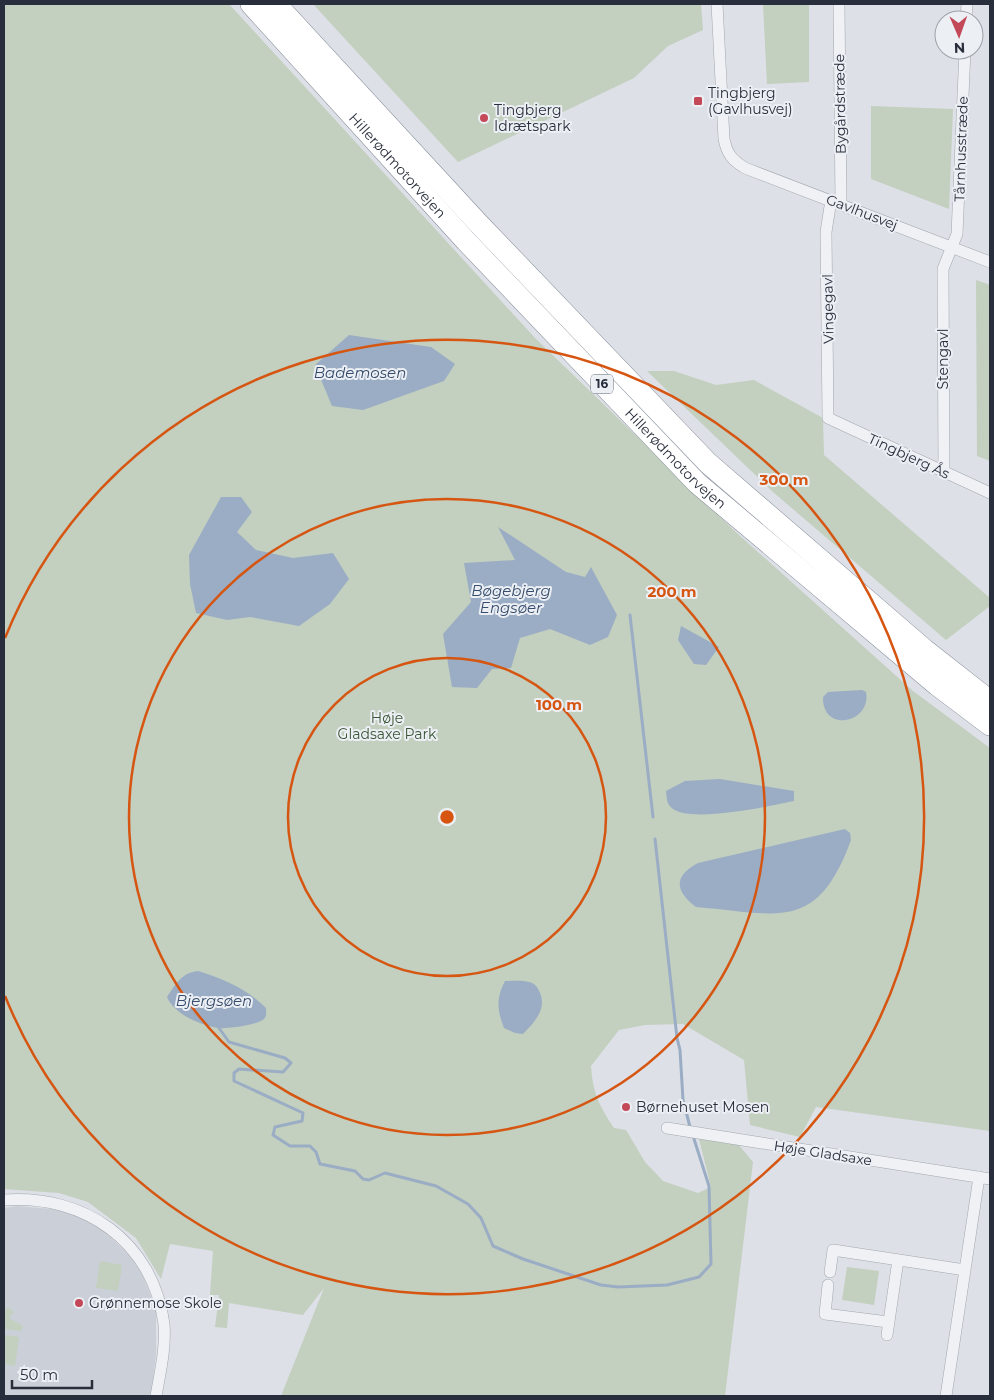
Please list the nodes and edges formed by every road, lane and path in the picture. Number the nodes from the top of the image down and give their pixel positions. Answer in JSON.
{"nodes":[{"id":1,"x":251,"y":4,"type":"edge"},
{"id":2,"x":276,"y":4,"type":"edge"},
{"id":3,"x":717,"y":4,"type":"edge"},
{"id":4,"x":839,"y":4,"type":"edge"},
{"id":5,"x":965,"y":60,"type":"edge"},
{"id":6,"x":836,"y":202,"type":"junction"},
{"id":7,"x":952,"y":246,"type":"junction"},
{"id":8,"x":990,"y":262,"type":"edge"},
{"id":9,"x":828,"y":418,"type":"joint"},
{"id":10,"x":944,"y":472,"type":"junction"},
{"id":11,"x":990,"y":493,"type":"edge"},
{"id":12,"x":990,"y":701,"type":"edge"},
{"id":13,"x":990,"y":725,"type":"edge"},
{"id":14,"x":666,"y":1128,"type":"dead end"},
{"id":15,"x":984,"y":1178,"type":"edge"},
{"id":16,"x":4,"y":1200,"type":"edge"},
{"id":17,"x":898,"y":1260,"type":"junction"},
{"id":18,"x":965,"y":1270,"type":"junction"},
{"id":19,"x":830,"y":1272,"type":"dead end"},
{"id":20,"x":828,"y":1286,"type":"dead end"},
{"id":21,"x":888,"y":1322,"type":"junction"},
{"id":22,"x":887,"y":1335,"type":"dead end"},
{"id":23,"x":156,"y":1396,"type":"edge"},
{"id":24,"x":946,"y":1396,"type":"edge"}],
"edges":[{"from":1,"to":13,"type":"highway","name":"Hillerødmotorvejen","number":"16"},
{"from":2,"to":12,"type":"highway","name":"Hillerødmotorvejen","number":"16"},
{"from":3,"to":6,"type":"street","name":"Gavlhusvej"},
{"from":4,"to":6,"type":"street","name":"Bygårdstræde"},
{"from":5,"to":7,"type":"street","name":"Tårnhusstræde"},
{"from":6,"to":7,"type":"street","name":"Gavlhusvej"},
{"from":6,"to":9,"type":"street","name":"Vingegavl"},
{"from":7,"to":8,"type":"street","name":"Gavlhusvej"},
{"from":7,"to":10,"type":"street","name":"Stengavl"},
{"from":9,"to":10,"type":"street","name":"Tingbjerg Ås"},
{"from":10,"to":11,"type":"street","name":"Tingbjerg Ås"},
{"from":14,"to":15,"type":"street","name":"Høje Gladsaxe"},
{"from":15,"to":18,"type":"street","name":"Høje Gladsaxe"},
{"from":16,"to":23,"type":"street"},
{"from":17,"to":18,"type":"street"},
{"from":17,"to":19,"type":"street"},
{"from":17,"to":21,"type":"street"},
{"from":18,"to":24,"type":"street","name":"Høje Gladsaxe"},
{"from":20,"to":21,"type":"street"},
{"from":21,"to":22,"type":"street"}]}
